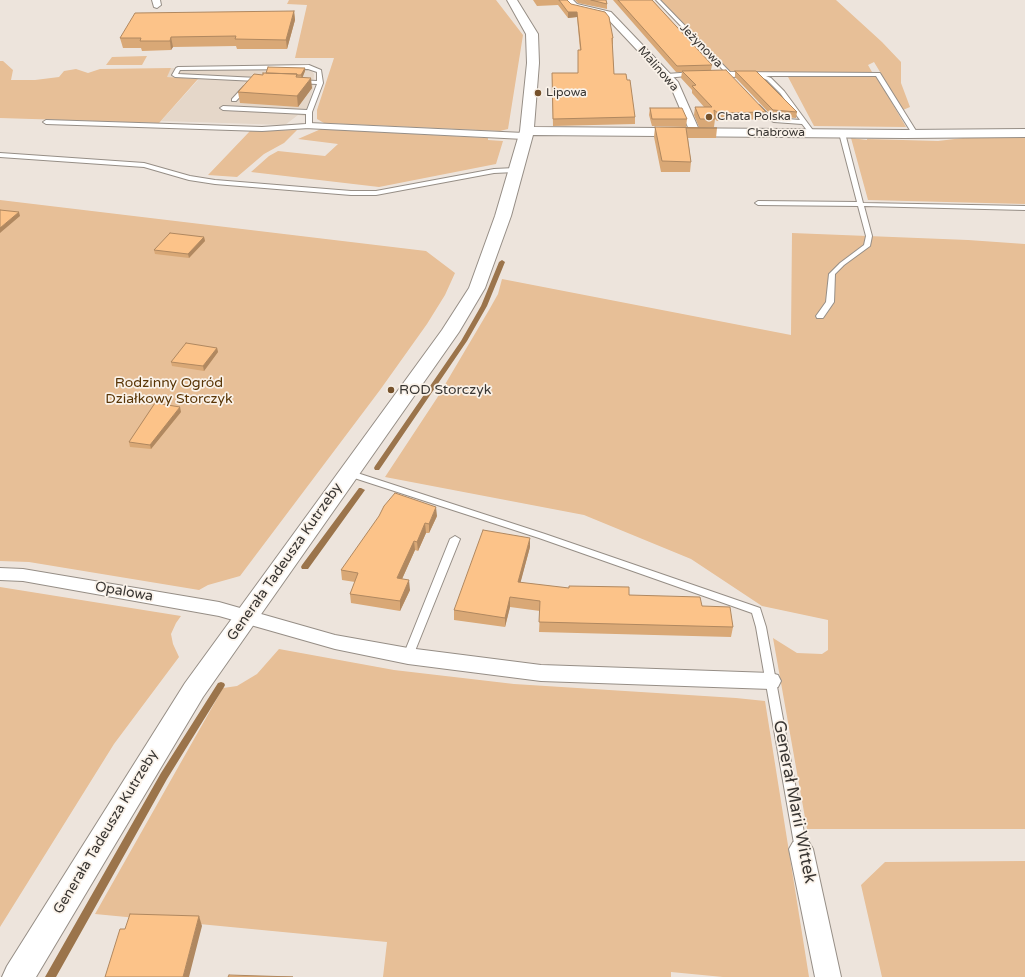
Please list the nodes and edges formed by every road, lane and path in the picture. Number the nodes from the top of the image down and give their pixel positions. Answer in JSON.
{"nodes":[{"id":1,"x":512,"y":0,"type":"edge"},
{"id":2,"x":568,"y":0,"type":"edge"},
{"id":3,"x":658,"y":0,"type":"edge"},
{"id":4,"x":710,"y":73,"type":"edge"},
{"id":5,"x":758,"y":73,"type":"junction"},
{"id":6,"x":702,"y":74,"type":"edge"},
{"id":7,"x":728,"y":74,"type":"junction"},
{"id":8,"x":667,"y":76,"type":"junction"},
{"id":9,"x":252,"y":79,"type":"junction"},
{"id":10,"x":733,"y":79,"type":"edge"},
{"id":11,"x":320,"y":83,"type":"junction"},
{"id":12,"x":234,"y":100,"type":"dead end"},
{"id":13,"x":753,"y":101,"type":"edge"},
{"id":14,"x":223,"y":108,"type":"dead end"},
{"id":15,"x":309,"y":112,"type":"junction"},
{"id":16,"x":46,"y":122,"type":"dead end"},
{"id":17,"x":804,"y":122,"type":"junction"},
{"id":18,"x":309,"y":126,"type":"junction"},
{"id":19,"x":695,"y":132,"type":"junction"},
{"id":20,"x":812,"y":133,"type":"junction"},
{"id":21,"x":842,"y":133,"type":"junction"},
{"id":22,"x":1025,"y":133,"type":"edge"},
{"id":23,"x":525,"y":134,"type":"junction"},
{"id":24,"x":915,"y":134,"type":"junction"},
{"id":25,"x":0,"y":156,"type":"edge"},
{"id":26,"x":515,"y":170,"type":"junction"},
{"id":27,"x":758,"y":203,"type":"dead end"},
{"id":28,"x":861,"y":204,"type":"junction"},
{"id":29,"x":1025,"y":208,"type":"edge"},
{"id":30,"x":820,"y":316,"type":"dead end"},
{"id":31,"x":348,"y":473,"type":"junction"},
{"id":32,"x":455,"y":539,"type":"dead end"},
{"id":33,"x":0,"y":574,"type":"edge"},
{"id":34,"x":246,"y":616,"type":"junction"},
{"id":35,"x":408,"y":656,"type":"junction"},
{"id":36,"x":771,"y":681,"type":"junction"},
{"id":37,"x":801,"y":849,"type":"joint"},
{"id":38,"x":18,"y":977,"type":"edge"},
{"id":39,"x":828,"y":977,"type":"edge"}],
"edges":[{"from":1,"to":23,"type":"street"},
{"from":2,"to":8,"type":"street","name":"Malinowa"},
{"from":3,"to":7,"type":"lane","name":"Jeżynowa"},
{"from":4,"to":7,"type":"lane"},
{"from":5,"to":7,"type":"lane"},
{"from":5,"to":17,"type":"lane"},
{"from":5,"to":24,"type":"lane"},
{"from":6,"to":8,"type":"lane"},
{"from":7,"to":10,"type":"lane","name":"Jeżynowa"},
{"from":8,"to":19,"type":"street","name":"Malinowa"},
{"from":9,"to":11,"type":"lane"},
{"from":9,"to":11,"type":"lane"},
{"from":9,"to":12,"type":"lane"},
{"from":11,"to":15,"type":"lane"},
{"from":13,"to":17,"type":"lane"},
{"from":14,"to":15,"type":"lane"},
{"from":15,"to":18,"type":"lane"},
{"from":16,"to":18,"type":"lane"},
{"from":17,"to":20,"type":"lane"},
{"from":18,"to":23,"type":"street"},
{"from":19,"to":20,"type":"street","name":"Chabrowa"},
{"from":19,"to":23,"type":"street","name":"Chabrowa"},
{"from":20,"to":21,"type":"street","name":"Chabrowa"},
{"from":21,"to":24,"type":"street","name":"Chabrowa"},
{"from":21,"to":28,"type":"lane"},
{"from":22,"to":24,"type":"street","name":"Chabrowa"},
{"from":23,"to":26,"type":"street","name":"Generała Tadeusza Kutrzeby"},
{"from":25,"to":26,"type":"lane"},
{"from":26,"to":31,"type":"street","name":"Generała Tadeusza Kutrzeby"},
{"from":27,"to":28,"type":"lane"},
{"from":28,"to":29,"type":"lane"},
{"from":28,"to":30,"type":"lane"},
{"from":31,"to":34,"type":"street","name":"Generała Tadeusza Kutrzeby"},
{"from":31,"to":36,"type":"lane","name":"Generał Marii Wittek"},
{"from":32,"to":35,"type":"lane"},
{"from":33,"to":34,"type":"street","name":"Opalowa"},
{"from":34,"to":35,"type":"street","name":"Opalowa"},
{"from":34,"to":38,"type":"street","name":"Generała Tadeusza Kutrzeby"},
{"from":35,"to":36,"type":"street","name":"Opalowa"},
{"from":36,"to":37,"type":"lane","name":"Generał Marii Wittek"},
{"from":37,"to":39,"type":"street","name":"Generał Marii Wittek"}]}
